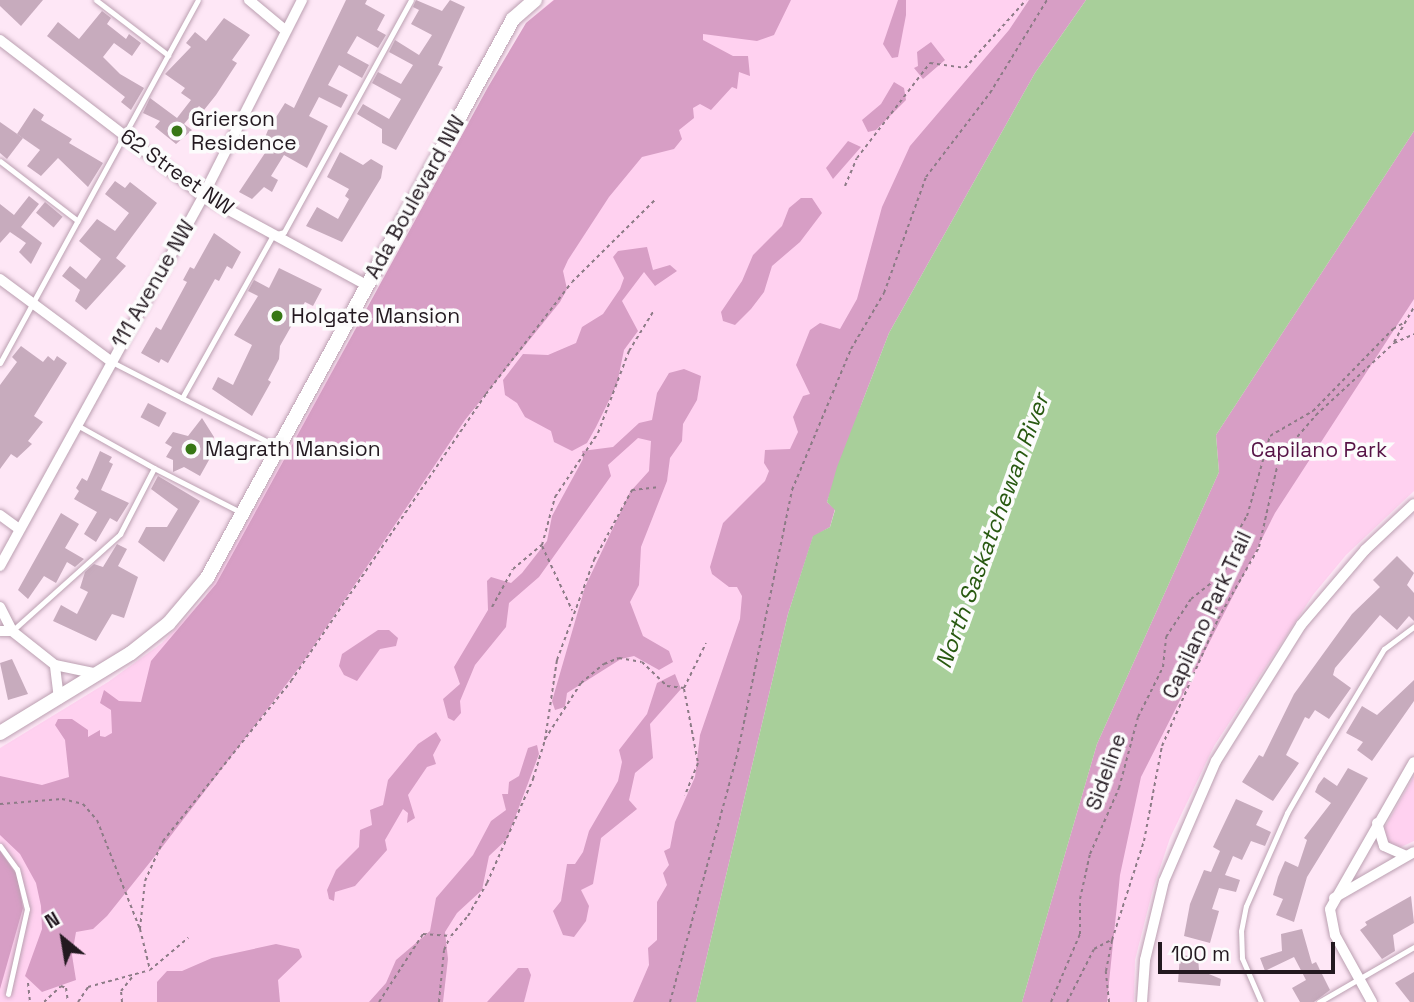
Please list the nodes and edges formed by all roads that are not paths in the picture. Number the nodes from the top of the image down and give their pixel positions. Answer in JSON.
{"nodes":[{"id":1,"x":96,"y":0,"type":"edge"},
{"id":2,"x":198,"y":0,"type":"edge"},
{"id":3,"x":249,"y":0,"type":"edge"},
{"id":4,"x":302,"y":0,"type":"edge"},
{"id":5,"x":411,"y":0,"type":"edge"},
{"id":6,"x":535,"y":0,"type":"edge"},
{"id":7,"x":285,"y":30,"type":"junction"},
{"id":8,"x":0,"y":40,"type":"edge"},
{"id":9,"x":168,"y":55,"type":"junction"},
{"id":10,"x":125,"y":135,"type":"junction"},
{"id":11,"x":0,"y":161,"type":"edge"},
{"id":12,"x":203,"y":196,"type":"junction"},
{"id":13,"x":78,"y":221,"type":"junction"},
{"id":14,"x":273,"y":235,"type":"junction"},
{"id":15,"x":0,"y":279,"type":"edge"},
{"id":16,"x":366,"y":285,"type":"junction"},
{"id":17,"x":32,"y":305,"type":"junction"},
{"id":18,"x":109,"y":360,"type":"junction"},
{"id":19,"x":0,"y":363,"type":"edge"},
{"id":20,"x":182,"y":398,"type":"junction"},
{"id":21,"x":76,"y":425,"type":"junction"},
{"id":22,"x":279,"y":448,"type":"junction"},
{"id":23,"x":154,"y":468,"type":"junction"},
{"id":24,"x":1414,"y":504,"type":"edge"},
{"id":25,"x":0,"y":514,"type":"edge"},
{"id":26,"x":244,"y":514,"type":"junction"},
{"id":27,"x":18,"y":528,"type":"junction"},
{"id":28,"x":0,"y":566,"type":"edge"},
{"id":29,"x":0,"y":607,"type":"edge"},
{"id":30,"x":1414,"y":626,"type":"edge"},
{"id":31,"x":6,"y":631,"type":"edge"},
{"id":32,"x":55,"y":665,"type":"junction"},
{"id":33,"x":98,"y":674,"type":"junction"},
{"id":34,"x":59,"y":699,"type":"junction"},
{"id":35,"x":0,"y":733,"type":"edge"},
{"id":36,"x":1414,"y":762,"type":"edge"},
{"id":37,"x":1377,"y":821,"type":"junction"},
{"id":38,"x":0,"y":846,"type":"edge"},
{"id":39,"x":1410,"y":854,"type":"edge"},
{"id":40,"x":1334,"y":898,"type":"junction"},
{"id":41,"x":1414,"y":947,"type":"edge"},
{"id":42,"x":1359,"y":979,"type":"junction"},
{"id":43,"x":8,"y":993,"type":"dead end"},
{"id":44,"x":1142,"y":1002,"type":"edge"},
{"id":45,"x":1261,"y":1002,"type":"edge"},
{"id":46,"x":1319,"y":1002,"type":"edge"},
{"id":47,"x":1372,"y":1002,"type":"edge"}],
"edges":[{"from":1,"to":9,"type":"lane"},
{"from":2,"to":9,"type":"lane"},
{"from":3,"to":7,"type":"street"},
{"from":4,"to":7,"type":"street","name":"111 Avenue NW"},
{"from":5,"to":14,"type":"lane"},
{"from":6,"to":16,"type":"street","name":"Ada Boulevard NW"},
{"from":7,"to":12,"type":"street","name":"111 Avenue NW"},
{"from":8,"to":10,"type":"street","name":"62 Street NW"},
{"from":9,"to":10,"type":"lane"},
{"from":10,"to":12,"type":"street","name":"62 Street NW"},
{"from":10,"to":13,"type":"lane"},
{"from":11,"to":13,"type":"lane"},
{"from":12,"to":14,"type":"street","name":"62 Street NW"},
{"from":12,"to":18,"type":"street","name":"111 Avenue NW"},
{"from":13,"to":17,"type":"lane"},
{"from":14,"to":16,"type":"street","name":"62 Street NW"},
{"from":14,"to":20,"type":"lane"},
{"from":15,"to":17,"type":"street"},
{"from":16,"to":22,"type":"street","name":"Ada Boulevard NW"},
{"from":17,"to":18,"type":"street"},
{"from":17,"to":19,"type":"lane"},
{"from":18,"to":20,"type":"lane"},
{"from":18,"to":21,"type":"street","name":"111 Avenue NW"},
{"from":20,"to":22,"type":"lane"},
{"from":21,"to":23,"type":"lane"},
{"from":21,"to":27,"type":"street","name":"111 Avenue NW"},
{"from":22,"to":26,"type":"street","name":"Ada Boulevard NW"},
{"from":23,"to":26,"type":"lane"},
{"from":23,"to":31,"type":"lane"},
{"from":24,"to":44,"type":"street"},
{"from":25,"to":27,"type":"street"},
{"from":26,"to":33,"type":"street","name":"Ada Boulevard NW"},
{"from":27,"to":28,"type":"street","name":"111 Avenue NW"},
{"from":29,"to":31,"type":"street"},
{"from":30,"to":45,"type":"lane"},
{"from":31,"to":32,"type":"street"},
{"from":32,"to":33,"type":"street"},
{"from":32,"to":34,"type":"street"},
{"from":33,"to":34,"type":"street","name":"Ada Boulevard NW"},
{"from":34,"to":35,"type":"street","name":"Ada Boulevard NW"},
{"from":36,"to":37,"type":"street"},
{"from":37,"to":39,"type":"street"},
{"from":37,"to":40,"type":"street"},
{"from":38,"to":43,"type":"lane"},
{"from":39,"to":40,"type":"street"},
{"from":40,"to":42,"type":"street"},
{"from":41,"to":42,"type":"lane"},
{"from":42,"to":46,"type":"lane"},
{"from":42,"to":47,"type":"street"}]}
